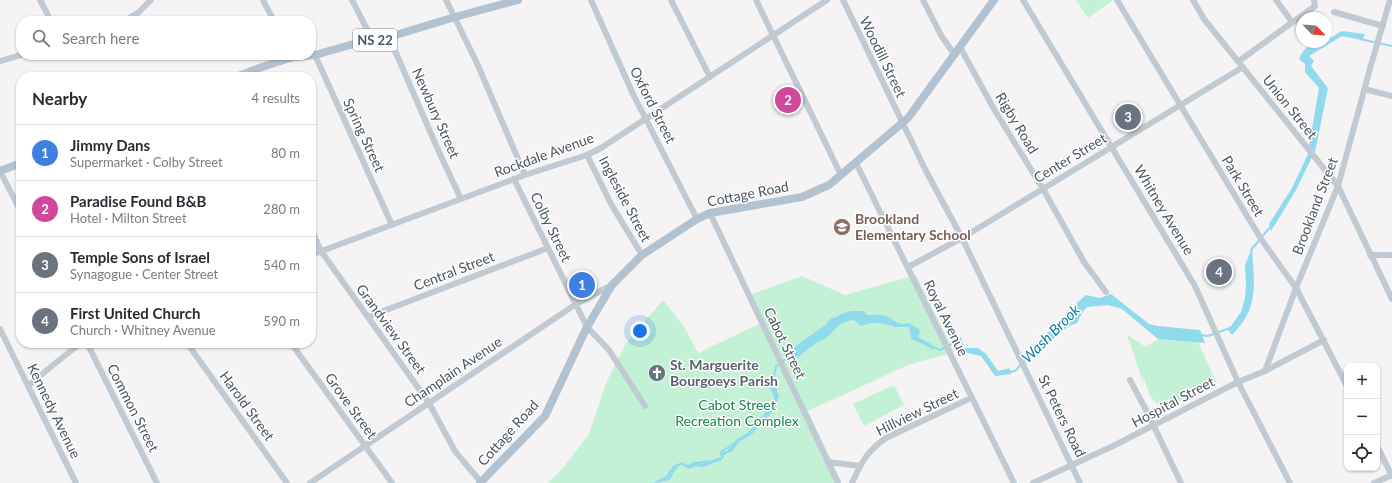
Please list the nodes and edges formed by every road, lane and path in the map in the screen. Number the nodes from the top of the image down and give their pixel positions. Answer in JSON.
{"nodes":[{"id":1,"x":40,"y":0,"type":"edge"},
{"id":2,"x":151,"y":0,"type":"edge"},
{"id":3,"x":263,"y":0,"type":"edge"},
{"id":4,"x":352,"y":0,"type":"edge"},
{"id":5,"x":446,"y":0,"type":"edge"},
{"id":6,"x":518,"y":0,"type":"edge"},
{"id":7,"x":591,"y":0,"type":"edge"},
{"id":8,"x":671,"y":0,"type":"edge"},
{"id":9,"x":756,"y":0,"type":"edge"},
{"id":10,"x":827,"y":0,"type":"edge"},
{"id":11,"x":843,"y":0,"type":"edge"},
{"id":12,"x":923,"y":0,"type":"edge"},
{"id":13,"x":994,"y":0,"type":"edge"},
{"id":14,"x":1023,"y":0,"type":"edge"},
{"id":15,"x":1117,"y":0,"type":"edge"},
{"id":16,"x":1193,"y":0,"type":"edge"},
{"id":17,"x":1276,"y":0,"type":"edge"},
{"id":18,"x":1390,"y":0,"type":"edge"},
{"id":19,"x":1314,"y":3,"type":"edge"},
{"id":20,"x":1334,"y":12,"type":"dead end"},
{"id":21,"x":48,"y":16,"type":"edge"},
{"id":22,"x":132,"y":16,"type":"edge"},
{"id":23,"x":271,"y":16,"type":"edge"},
{"id":24,"x":455,"y":17,"type":"junction"},
{"id":25,"x":1292,"y":22,"type":"junction"},
{"id":26,"x":1382,"y":26,"type":"junction"},
{"id":27,"x":773,"y":36,"type":"junction"},
{"id":28,"x":389,"y":37,"type":"junction"},
{"id":29,"x":373,"y":41,"type":"junction"},
{"id":30,"x":960,"y":47,"type":"junction"},
{"id":31,"x":316,"y":55,"type":"edge"},
{"id":32,"x":955,"y":55,"type":"junction"},
{"id":33,"x":16,"y":56,"type":"edge"},
{"id":34,"x":316,"y":57,"type":"edge"},
{"id":35,"x":282,"y":60,"type":"edge"},
{"id":36,"x":0,"y":61,"type":"edge"},
{"id":37,"x":1239,"y":61,"type":"junction"},
{"id":38,"x":1243,"y":67,"type":"junction"},
{"id":39,"x":250,"y":72,"type":"edge"},
{"id":40,"x":710,"y":77,"type":"junction"},
{"id":41,"x":1364,"y":89,"type":"junction"},
{"id":42,"x":1392,"y":96,"type":"edge"},
{"id":43,"x":1180,"y":105,"type":"junction"},
{"id":44,"x":646,"y":120,"type":"junction"},
{"id":45,"x":902,"y":124,"type":"junction"},
{"id":46,"x":1112,"y":146,"type":"junction"},
{"id":47,"x":587,"y":154,"type":"junction"},
{"id":48,"x":856,"y":163,"type":"junction"},
{"id":49,"x":16,"y":165,"type":"edge"},
{"id":50,"x":0,"y":171,"type":"edge"},
{"id":51,"x":525,"y":174,"type":"junction"},
{"id":52,"x":841,"y":175,"type":"junction"},
{"id":53,"x":514,"y":179,"type":"junction"},
{"id":54,"x":1338,"y":186,"type":"junction"},
{"id":55,"x":1043,"y":189,"type":"junction"},
{"id":56,"x":461,"y":198,"type":"junction"},
{"id":57,"x":16,"y":202,"type":"edge"},
{"id":58,"x":710,"y":213,"type":"junction"},
{"id":59,"x":697,"y":219,"type":"junction"},
{"id":60,"x":392,"y":225,"type":"junction"},
{"id":61,"x":962,"y":238,"type":"junction"},
{"id":62,"x":316,"y":240,"type":"edge"},
{"id":63,"x":548,"y":248,"type":"junction"},
{"id":64,"x":321,"y":251,"type":"junction"},
{"id":65,"x":316,"y":253,"type":"edge"},
{"id":66,"x":642,"y":255,"type":"junction"},
{"id":67,"x":1370,"y":255,"type":"junction"},
{"id":68,"x":1392,"y":255,"type":"edge"},
{"id":69,"x":908,"y":267,"type":"junction"},
{"id":70,"x":612,"y":284,"type":"junction"},
{"id":71,"x":1296,"y":288,"type":"junction"},
{"id":72,"x":1106,"y":292,"type":"dead end"},
{"id":73,"x":1392,"y":299,"type":"edge"},
{"id":74,"x":576,"y":304,"type":"junction"},
{"id":75,"x":368,"y":317,"type":"junction"},
{"id":76,"x":587,"y":327,"type":"junction"},
{"id":77,"x":0,"y":329,"type":"edge"},
{"id":78,"x":1324,"y":340,"type":"junction"},
{"id":79,"x":75,"y":348,"type":"edge"},
{"id":80,"x":90,"y":348,"type":"edge"},
{"id":81,"x":191,"y":348,"type":"edge"},
{"id":82,"x":295,"y":348,"type":"edge"},
{"id":83,"x":1265,"y":371,"type":"junction"},
{"id":84,"x":1130,"y":380,"type":"dead end"},
{"id":85,"x":1344,"y":380,"type":"edge"},
{"id":86,"x":1238,"y":382,"type":"junction"},
{"id":87,"x":28,"y":386,"type":"junction"},
{"id":88,"x":971,"y":398,"type":"junction"},
{"id":89,"x":429,"y":403,"type":"junction"},
{"id":90,"x":645,"y":406,"type":"dead end"},
{"id":91,"x":1154,"y":426,"type":"junction"},
{"id":92,"x":365,"y":446,"type":"junction"},
{"id":93,"x":1380,"y":452,"type":"edge"},
{"id":94,"x":828,"y":462,"type":"junction"},
{"id":95,"x":1072,"y":465,"type":"junction"},
{"id":96,"x":860,"y":466,"type":"junction"},
{"id":97,"x":1392,"y":475,"type":"edge"},
{"id":98,"x":481,"y":482,"type":"edge"},
{"id":99,"x":76,"y":483,"type":"edge"},
{"id":100,"x":157,"y":483,"type":"edge"},
{"id":101,"x":287,"y":483,"type":"edge"},
{"id":102,"x":310,"y":483,"type":"edge"},
{"id":103,"x":392,"y":483,"type":"edge"},
{"id":104,"x":838,"y":483,"type":"edge"},
{"id":105,"x":852,"y":483,"type":"edge"},
{"id":106,"x":1014,"y":483,"type":"edge"},
{"id":107,"x":1033,"y":483,"type":"edge"},
{"id":108,"x":1080,"y":483,"type":"edge"},
{"id":109,"x":1181,"y":483,"type":"edge"},
{"id":110,"x":1290,"y":483,"type":"edge"},
{"id":111,"x":1374,"y":483,"type":"edge"}],
"edges":[{"from":1,"to":21,"type":"street"},
{"from":2,"to":22,"type":"street"},
{"from":3,"to":23,"type":"street"},
{"from":4,"to":29,"type":"street"},
{"from":5,"to":24,"type":"street","name":"Colby Street"},
{"from":6,"to":24,"type":"main road","number":"NS 22"},
{"from":7,"to":44,"type":"street","name":"Oxford Street"},
{"from":8,"to":40,"type":"street"},
{"from":9,"to":27,"type":"street"},
{"from":10,"to":27,"type":"street","name":"Rockdale Avenue"},
{"from":11,"to":45,"type":"street","name":"Woodill Street"},
{"from":12,"to":32,"type":"street"},
{"from":13,"to":30,"type":"main road","name":"Cottage Road"},
{"from":14,"to":46,"type":"street","name":"Whitney Avenue"},
{"from":15,"to":43,"type":"street","name":"Park Street"},
{"from":16,"to":37,"type":"street","name":"Union Street"},
{"from":17,"to":25,"type":"street"},
{"from":18,"to":26,"type":"street","name":"Brookland Street"},
{"from":19,"to":25,"type":"street"},
{"from":20,"to":26,"type":"street"},
{"from":24,"to":28,"type":"main road","number":"NS 22"},
{"from":24,"to":51,"type":"street","name":"Colby Street"},
{"from":25,"to":37,"type":"street"},
{"from":26,"to":41,"type":"street","name":"Brookland Street"},
{"from":27,"to":40,"type":"street","name":"Rockdale Avenue"},
{"from":27,"to":52,"type":"street"},
{"from":28,"to":29,"type":"main road","number":"NS 22"},
{"from":28,"to":56,"type":"street","name":"Newbury Street"},
{"from":29,"to":31,"type":"main road","number":"NS 22"},
{"from":30,"to":32,"type":"main road","name":"Cottage Road"},
{"from":30,"to":55,"type":"street","name":"Rigby Road"},
{"from":32,"to":45,"type":"main road","name":"Cottage Road"},
{"from":33,"to":36,"type":"street"},
{"from":34,"to":60,"type":"street","name":"Spring Street"},
{"from":35,"to":39,"type":"main road","number":"NS 22"},
{"from":37,"to":38,"type":"street","name":"Union Street"},
{"from":38,"to":43,"type":"street","name":"Center Street"},
{"from":38,"to":54,"type":"street","name":"Union Street"},
{"from":40,"to":44,"type":"street","name":"Rockdale Avenue"},
{"from":41,"to":42,"type":"street"},
{"from":41,"to":54,"type":"street","name":"Brookland Street"},
{"from":43,"to":46,"type":"street","name":"Center Street"},
{"from":43,"to":71,"type":"street","name":"Park Street"},
{"from":44,"to":47,"type":"street","name":"Rockdale Avenue"},
{"from":44,"to":59,"type":"street","name":"Oxford Street"},
{"from":45,"to":48,"type":"main road","name":"Cottage Road"},
{"from":45,"to":61,"type":"street","name":"St Peters Road"},
{"from":46,"to":55,"type":"street","name":"Center Street"},
{"from":46,"to":86,"type":"street","name":"Whitney Avenue"},
{"from":47,"to":51,"type":"street","name":"Rockdale Avenue"},
{"from":47,"to":66,"type":"street","name":"Ingleside Street"},
{"from":48,"to":52,"type":"main road","name":"Cottage Road"},
{"from":48,"to":69,"type":"street","name":"Royal Avenue"},
{"from":49,"to":50,"type":"main road"},
{"from":50,"to":57,"type":"street"},
{"from":51,"to":53,"type":"street","name":"Rockdale Avenue"},
{"from":52,"to":58,"type":"main road","name":"Cottage Road"},
{"from":53,"to":56,"type":"street","name":"Rockdale Avenue"},
{"from":53,"to":63,"type":"street","name":"Colby Street"},
{"from":54,"to":67,"type":"street","name":"Union Street"},
{"from":54,"to":71,"type":"street","name":"Brookland Street"},
{"from":55,"to":61,"type":"street","name":"Center Street"},
{"from":55,"to":72,"type":"street","name":"Rigby Road"},
{"from":56,"to":60,"type":"street","name":"Rockdale Avenue"},
{"from":58,"to":59,"type":"main road","name":"Cottage Road"},
{"from":58,"to":94,"type":"street","name":"Cabot Street"},
{"from":59,"to":66,"type":"main road","name":"Cottage Road"},
{"from":60,"to":64,"type":"street","name":"Rockdale Avenue"},
{"from":61,"to":69,"type":"street","name":"Center Street"},
{"from":61,"to":95,"type":"street","name":"St Peters Road"},
{"from":62,"to":64,"type":"street","name":"Grandview Street"},
{"from":63,"to":74,"type":"street","name":"Colby Street"},
{"from":63,"to":75,"type":"street","name":"Central Street"},
{"from":64,"to":65,"type":"street","name":"Rockdale Avenue"},
{"from":64,"to":75,"type":"street","name":"Grandview Street"},
{"from":66,"to":70,"type":"main road","name":"Cottage Road"},
{"from":67,"to":68,"type":"street"},
{"from":67,"to":73,"type":"street","name":"Union Street"},
{"from":69,"to":88,"type":"street","name":"Royal Avenue"},
{"from":70,"to":74,"type":"street","name":"Champlain Avenue"},
{"from":70,"to":76,"type":"main road","name":"Cottage Road"},
{"from":71,"to":78,"type":"street","name":"Park Street"},
{"from":71,"to":83,"type":"street","name":"Brookland Street"},
{"from":74,"to":76,"type":"street","name":"Colby Street"},
{"from":74,"to":89,"type":"street","name":"Champlain Avenue"},
{"from":75,"to":89,"type":"street","name":"Grandview Street"},
{"from":76,"to":90,"type":"street","name":"Colby Street"},
{"from":76,"to":98,"type":"main road","name":"Cottage Road"},
{"from":77,"to":87,"type":"street","name":"Kennedy Avenue"},
{"from":78,"to":83,"type":"street","name":"Hospital Street"},
{"from":78,"to":85,"type":"street","name":"Park Street"},
{"from":79,"to":87,"type":"street"},
{"from":80,"to":100,"type":"street","name":"Common Street"},
{"from":81,"to":101,"type":"street","name":"Harold Street"},
{"from":82,"to":92,"type":"street","name":"Grove Street"},
{"from":83,"to":86,"type":"street","name":"Hospital Street"},
{"from":84,"to":91,"type":"street"},
{"from":86,"to":91,"type":"street","name":"Hospital Street"},
{"from":86,"to":110,"type":"street","name":"Whitney Avenue"},
{"from":87,"to":99,"type":"street","name":"Kennedy Avenue"},
{"from":88,"to":96,"type":"street","name":"Hillview Street"},
{"from":88,"to":106,"type":"street","name":"Royal Avenue"},
{"from":89,"to":92,"type":"street","name":"Champlain Avenue"},
{"from":89,"to":98,"type":"street","name":"Grandview Street"},
{"from":91,"to":95,"type":"street","name":"Hospital Street"},
{"from":91,"to":109,"type":"street"},
{"from":92,"to":102,"type":"street","name":"Champlain Avenue"},
{"from":92,"to":103,"type":"street","name":"Grove Street"},
{"from":93,"to":97,"type":"street"},
{"from":94,"to":96,"type":"street"},
{"from":94,"to":104,"type":"street","name":"Cabot Street"},
{"from":95,"to":107,"type":"street","name":"Hospital Street"},
{"from":95,"to":108,"type":"street","name":"St Peters Road"},
{"from":96,"to":105,"type":"street","name":"Hillview Street"},
{"from":97,"to":111,"type":"street"}]}
